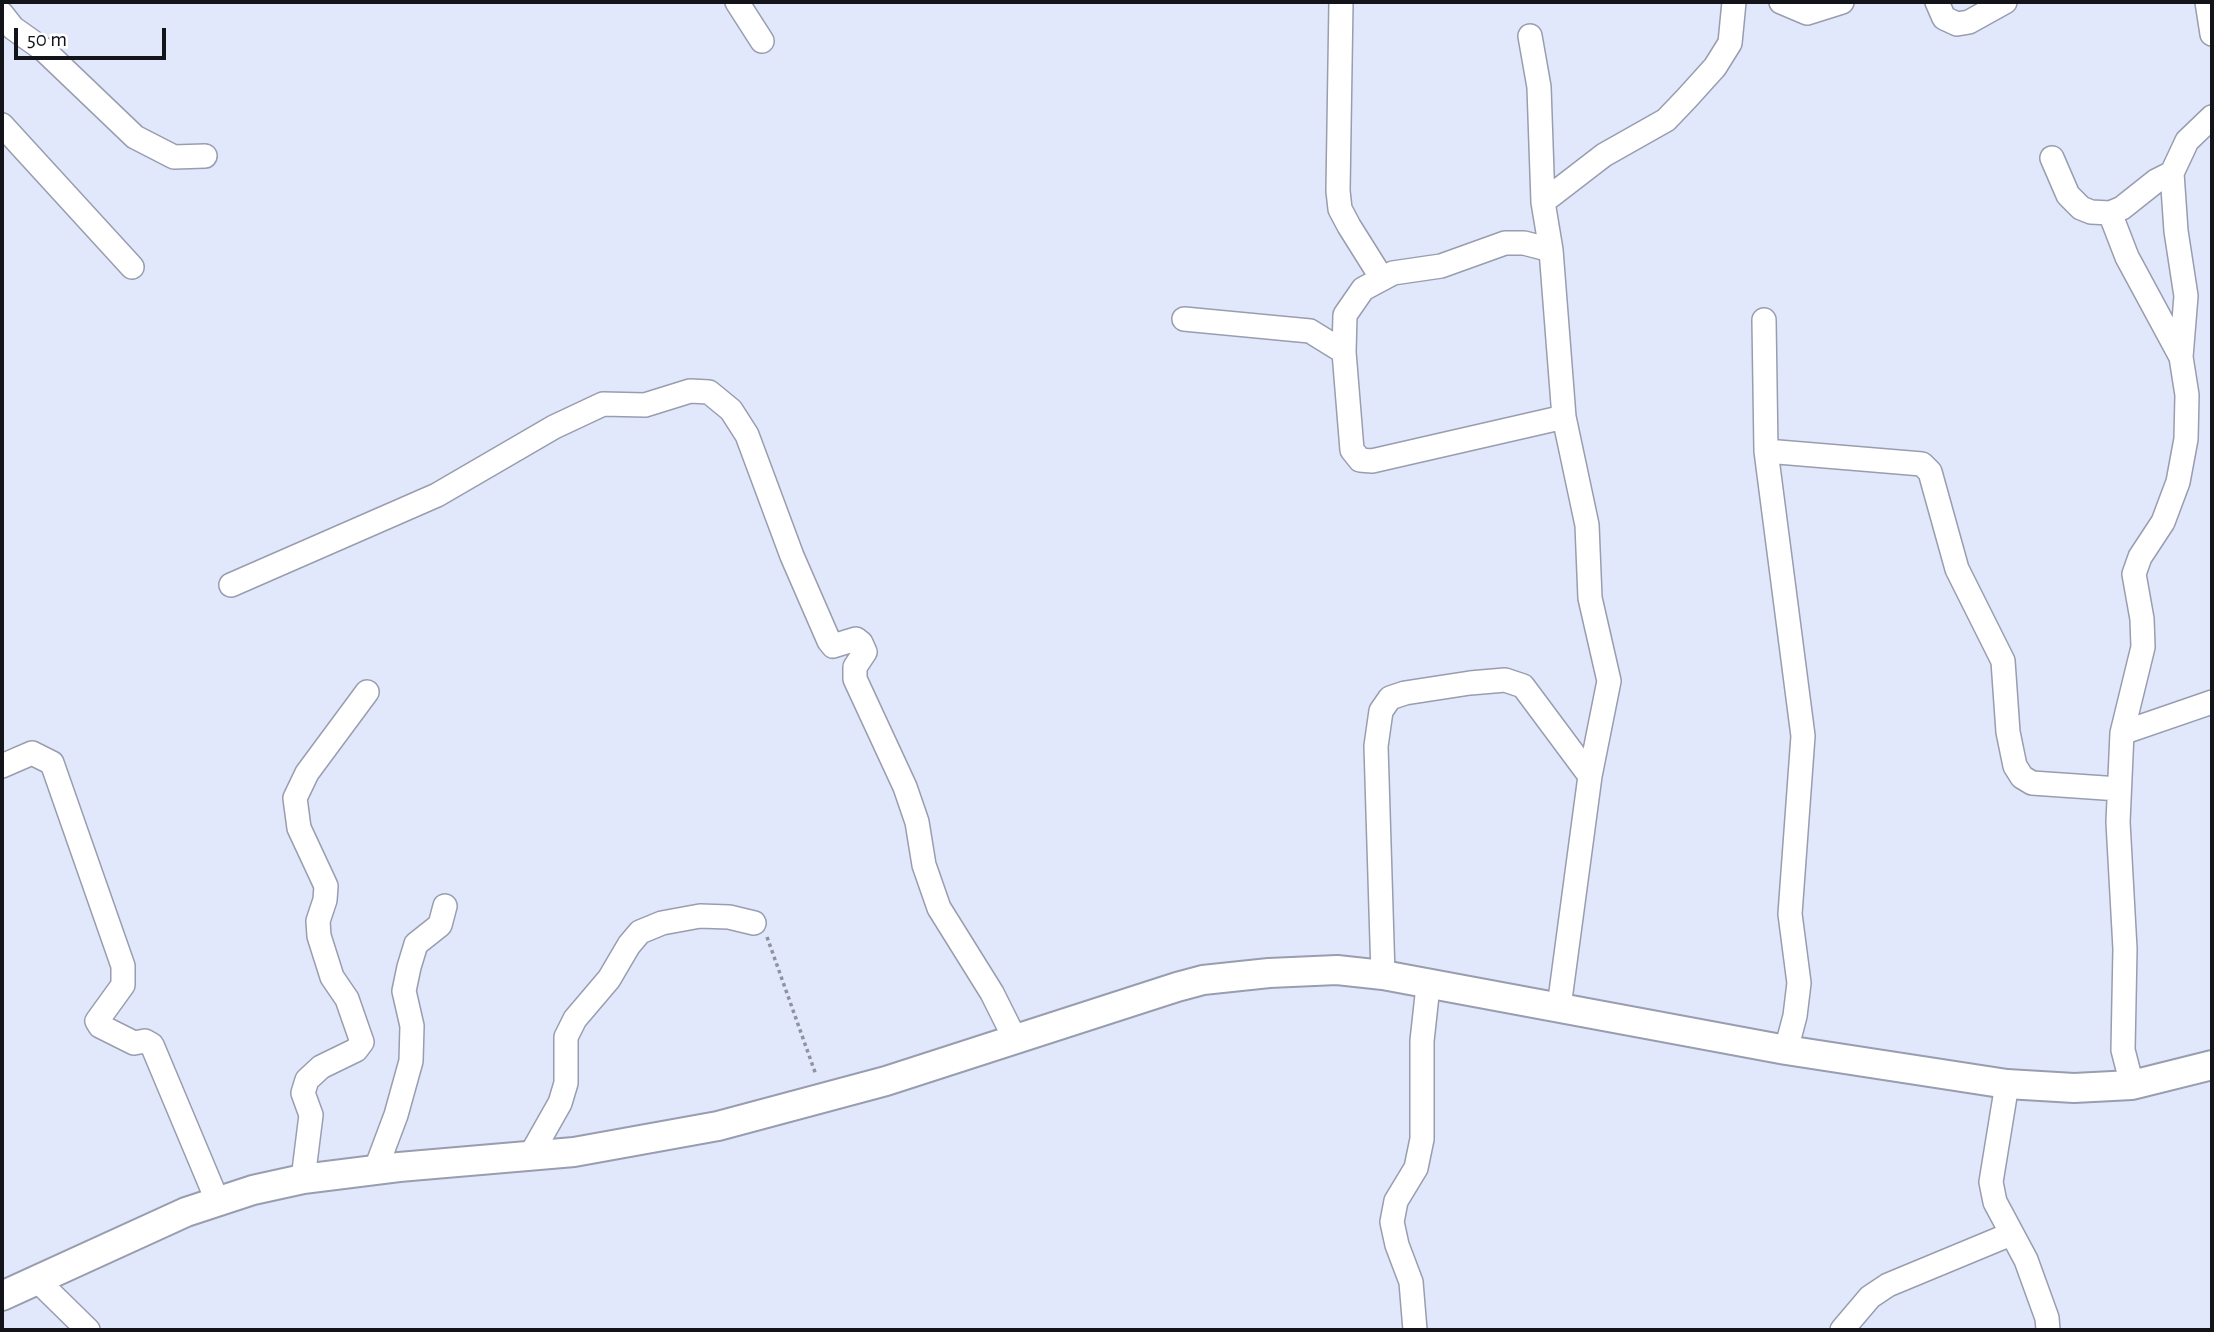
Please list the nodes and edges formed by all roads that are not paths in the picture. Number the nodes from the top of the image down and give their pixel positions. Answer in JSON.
{"nodes":[{"id":1,"x":737,"y":2,"type":"edge"},
{"id":2,"x":1341,"y":2,"type":"edge"},
{"id":3,"x":1734,"y":2,"type":"edge"},
{"id":4,"x":1781,"y":2,"type":"edge"},
{"id":5,"x":1842,"y":2,"type":"edge"},
{"id":6,"x":1937,"y":2,"type":"edge"},
{"id":7,"x":2005,"y":2,"type":"edge"},
{"id":8,"x":2207,"y":2,"type":"edge"},
{"id":9,"x":5,"y":25,"type":"edge"},
{"id":10,"x":2212,"y":34,"type":"edge"},
{"id":11,"x":1530,"y":36,"type":"dead end"},
{"id":12,"x":762,"y":41,"type":"dead end"},
{"id":13,"x":2212,"y":117,"type":"edge"},
{"id":14,"x":2,"y":125,"type":"edge"},
{"id":15,"x":205,"y":156,"type":"dead end"},
{"id":16,"x":2052,"y":158,"type":"dead end"},
{"id":17,"x":2172,"y":173,"type":"junction"},
{"id":18,"x":1543,"y":202,"type":"junction"},
{"id":19,"x":2110,"y":213,"type":"junction"},
{"id":20,"x":1551,"y":250,"type":"junction"},
{"id":21,"x":132,"y":267,"type":"dead end"},
{"id":22,"x":1381,"y":277,"type":"junction"},
{"id":23,"x":1345,"y":315,"type":"junction"},
{"id":24,"x":1184,"y":319,"type":"dead end"},
{"id":25,"x":1764,"y":320,"type":"dead end"},
{"id":26,"x":1310,"y":331,"type":"junction"},
{"id":27,"x":1344,"y":352,"type":"junction"},
{"id":28,"x":2181,"y":357,"type":"junction"},
{"id":29,"x":1564,"y":417,"type":"junction"},
{"id":30,"x":1766,"y":451,"type":"junction"},
{"id":31,"x":231,"y":584,"type":"dead end"},
{"id":32,"x":367,"y":692,"type":"dead end"},
{"id":33,"x":2212,"y":702,"type":"edge"},
{"id":34,"x":2122,"y":733,"type":"junction"},
{"id":35,"x":2,"y":766,"type":"edge"},
{"id":36,"x":1590,"y":776,"type":"junction"},
{"id":37,"x":2119,"y":789,"type":"junction"},
{"id":38,"x":446,"y":906,"type":"dead end"},
{"id":39,"x":754,"y":923,"type":"road end"},
{"id":40,"x":1383,"y":975,"type":"junction"},
{"id":41,"x":1428,"y":986,"type":"junction"},
{"id":42,"x":1559,"y":1007,"type":"junction"},
{"id":43,"x":1014,"y":1039,"type":"junction"},
{"id":44,"x":1786,"y":1050,"type":"junction"},
{"id":45,"x":2212,"y":1065,"type":"edge"},
{"id":46,"x":2007,"y":1084,"type":"junction"},
{"id":47,"x":2132,"y":1084,"type":"junction"},
{"id":48,"x":530,"y":1156,"type":"junction"},
{"id":49,"x":375,"y":1171,"type":"junction"},
{"id":50,"x":303,"y":1179,"type":"junction"},
{"id":51,"x":217,"y":1200,"type":"junction"},
{"id":52,"x":2011,"y":1234,"type":"junction"},
{"id":53,"x":37,"y":1280,"type":"junction"},
{"id":54,"x":2,"y":1296,"type":"edge"},
{"id":55,"x":88,"y":1330,"type":"edge"},
{"id":56,"x":1415,"y":1330,"type":"edge"},
{"id":57,"x":1842,"y":1330,"type":"edge"},
{"id":58,"x":2048,"y":1330,"type":"edge"}],
"edges":[{"from":1,"to":12,"type":"street"},
{"from":2,"to":22,"type":"street"},
{"from":3,"to":18,"type":"street"},
{"from":4,"to":5,"type":"street"},
{"from":6,"to":7,"type":"street"},
{"from":8,"to":10,"type":"street"},
{"from":9,"to":15,"type":"street"},
{"from":11,"to":18,"type":"street"},
{"from":13,"to":17,"type":"street"},
{"from":14,"to":21,"type":"street"},
{"from":16,"to":19,"type":"street"},
{"from":17,"to":19,"type":"street"},
{"from":17,"to":28,"type":"street"},
{"from":18,"to":20,"type":"street"},
{"from":19,"to":28,"type":"street"},
{"from":20,"to":22,"type":"street"},
{"from":20,"to":29,"type":"street"},
{"from":22,"to":23,"type":"street"},
{"from":23,"to":26,"type":"street"},
{"from":23,"to":27,"type":"street"},
{"from":24,"to":26,"type":"street"},
{"from":25,"to":30,"type":"street"},
{"from":26,"to":27,"type":"street"},
{"from":27,"to":29,"type":"street"},
{"from":28,"to":34,"type":"street"},
{"from":29,"to":36,"type":"street"},
{"from":30,"to":37,"type":"street"},
{"from":30,"to":44,"type":"street"},
{"from":31,"to":43,"type":"street"},
{"from":32,"to":50,"type":"street"},
{"from":33,"to":34,"type":"street"},
{"from":34,"to":37,"type":"street"},
{"from":35,"to":51,"type":"street"},
{"from":36,"to":40,"type":"street"},
{"from":36,"to":42,"type":"street"},
{"from":37,"to":47,"type":"street"},
{"from":38,"to":49,"type":"street"},
{"from":39,"to":48,"type":"street"},
{"from":40,"to":41,"type":"street"},
{"from":40,"to":43,"type":"street"},
{"from":41,"to":42,"type":"street"},
{"from":41,"to":56,"type":"street"},
{"from":42,"to":44,"type":"street"},
{"from":43,"to":48,"type":"street"},
{"from":44,"to":46,"type":"street"},
{"from":45,"to":47,"type":"street"},
{"from":46,"to":47,"type":"street"},
{"from":46,"to":52,"type":"street"},
{"from":48,"to":49,"type":"street"},
{"from":49,"to":50,"type":"street"},
{"from":50,"to":51,"type":"street"},
{"from":51,"to":53,"type":"street"},
{"from":52,"to":57,"type":"street"},
{"from":52,"to":58,"type":"street"},
{"from":53,"to":54,"type":"street"},
{"from":53,"to":55,"type":"street"}]}
